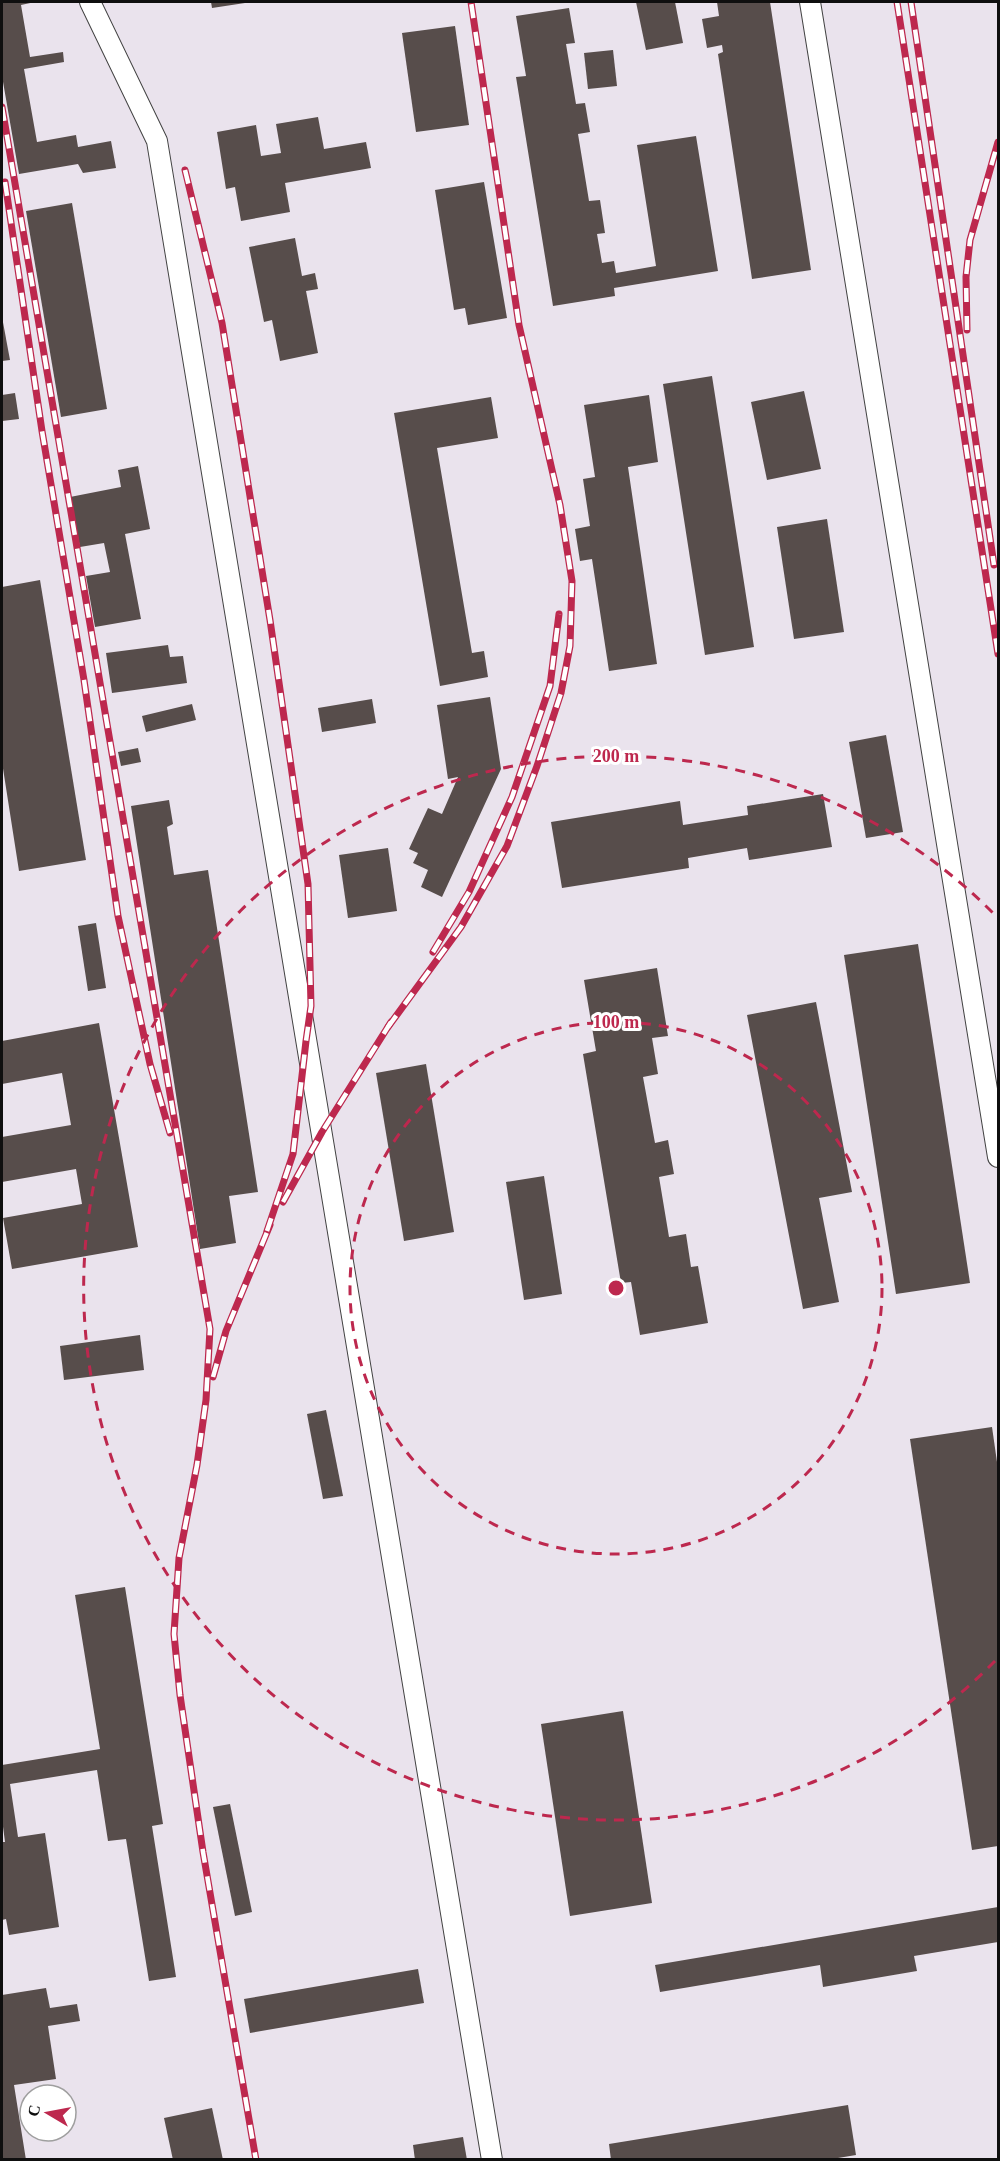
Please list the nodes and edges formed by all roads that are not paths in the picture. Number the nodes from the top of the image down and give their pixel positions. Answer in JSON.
{"nodes":[{"id":1,"x":90,"y":2,"type":"edge"},
{"id":2,"x":810,"y":2,"type":"edge"},
{"id":3,"x":999,"y":1157,"type":"edge"},
{"id":4,"x":492,"y":2160,"type":"edge"}],
"edges":[{"from":1,"to":4,"type":"lane"},
{"from":2,"to":3,"type":"lane"}]}
